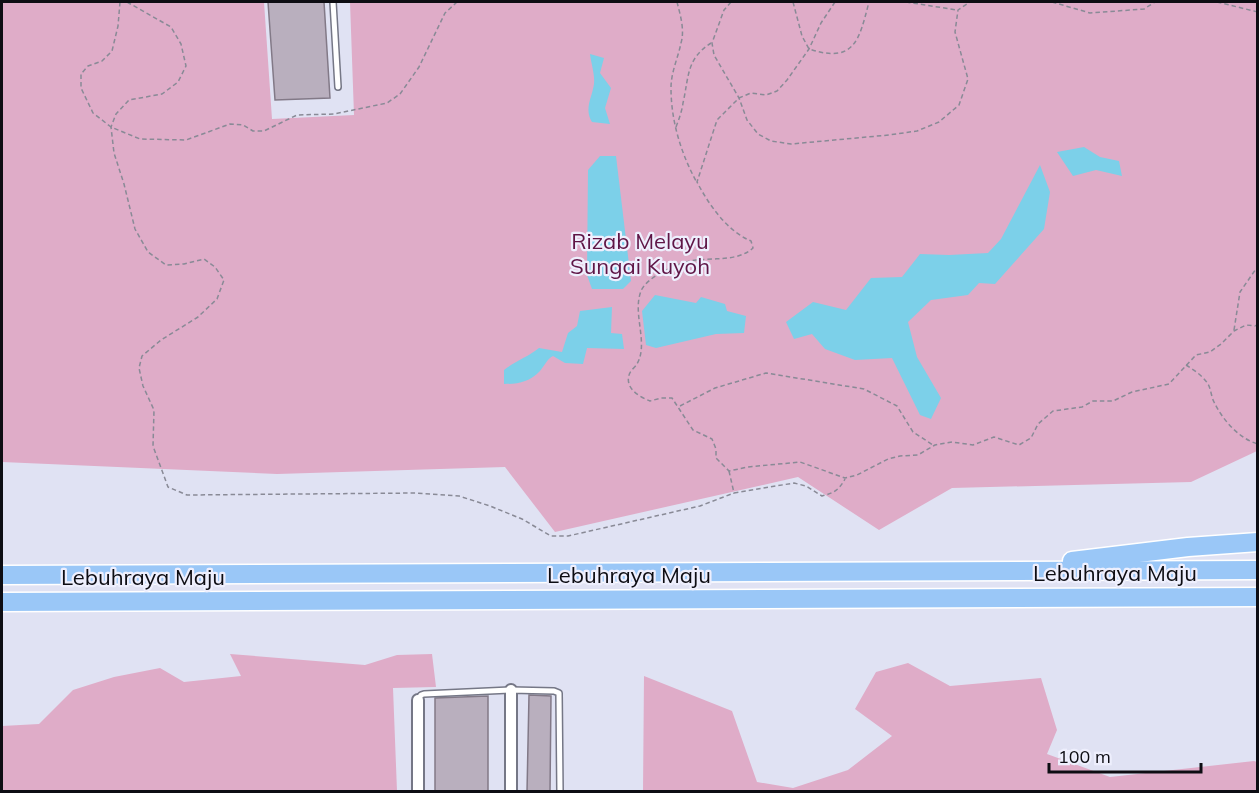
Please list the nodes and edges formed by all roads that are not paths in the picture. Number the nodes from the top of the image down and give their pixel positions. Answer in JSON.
{"nodes":[{"id":1,"x":333,"y":2,"type":"edge"},
{"id":2,"x":338,"y":87,"type":"dead end"},
{"id":3,"x":1257,"y":542,"type":"edge"},
{"id":4,"x":1257,"y":570,"type":"edge"},
{"id":5,"x":1039,"y":571,"type":"junction"},
{"id":6,"x":2,"y":575,"type":"edge"},
{"id":7,"x":1257,"y":597,"type":"edge"},
{"id":8,"x":980,"y":598,"type":"junction"},
{"id":9,"x":2,"y":602,"type":"edge"},
{"id":10,"x":1257,"y":609,"type":"edge"},
{"id":11,"x":511,"y":690,"type":"junction"},
{"id":12,"x":418,"y":700,"type":"joint"},
{"id":13,"x":418,"y":792,"type":"edge"},
{"id":14,"x":511,"y":792,"type":"edge"},
{"id":15,"x":560,"y":792,"type":"edge"}],
"edges":[{"from":1,"to":2,"type":"lane"},
{"from":3,"to":5,"type":"highway"},
{"from":4,"to":5,"type":"highway","name":"Lebuhraya Maju"},
{"from":5,"to":6,"type":"highway","name":"Lebuhraya Maju"},
{"from":7,"to":8,"type":"highway","name":"Lebuhraya Maju"},
{"from":8,"to":9,"type":"highway","name":"Lebuhraya Maju"},
{"from":8,"to":10,"type":"highway"},
{"from":11,"to":12,"type":"lane"},
{"from":11,"to":14,"type":"street"},
{"from":11,"to":15,"type":"lane"},
{"from":12,"to":13,"type":"street"}]}
